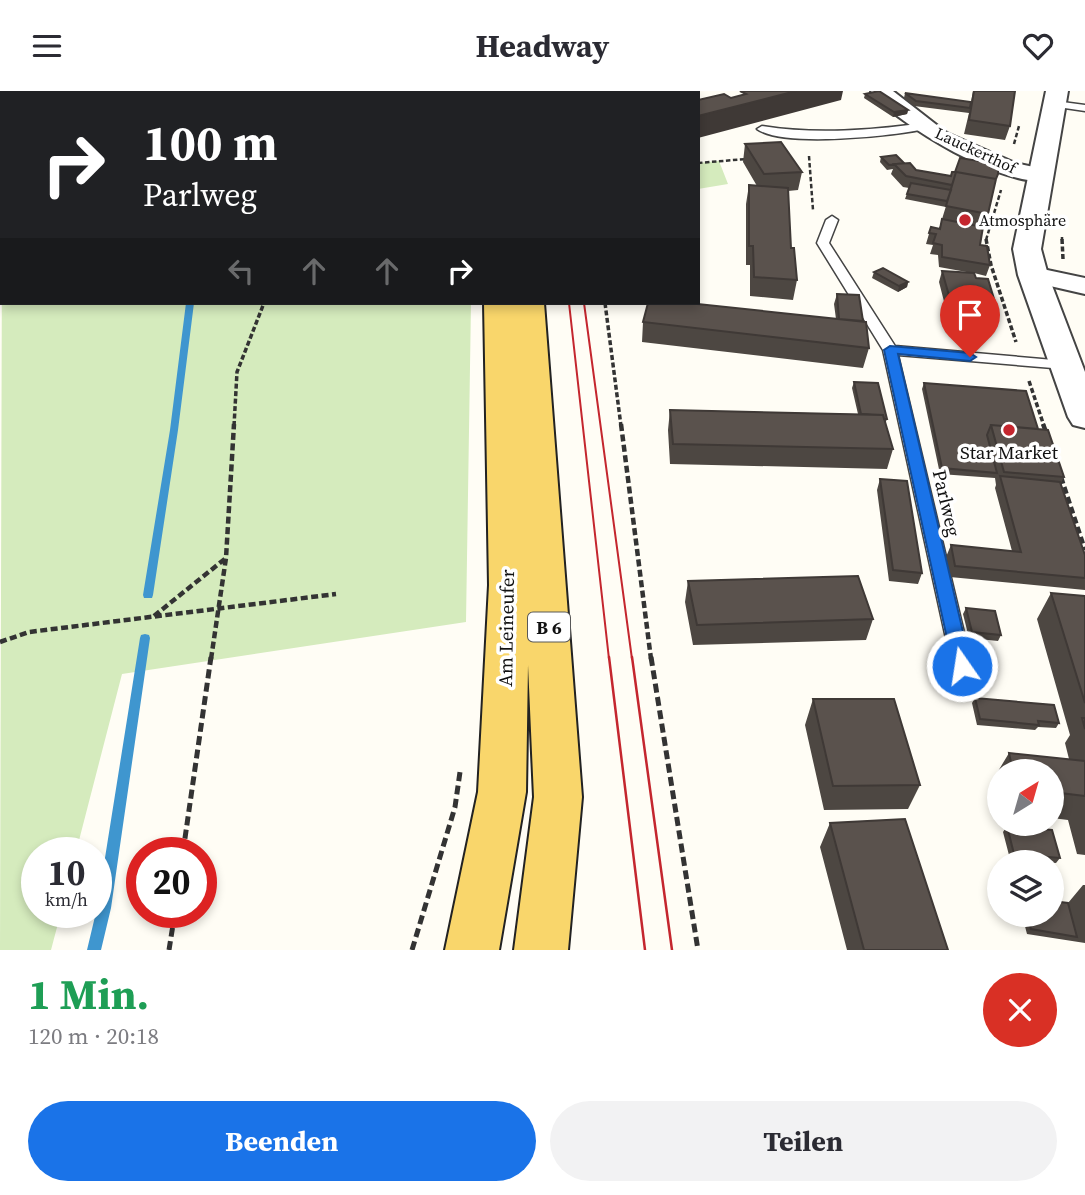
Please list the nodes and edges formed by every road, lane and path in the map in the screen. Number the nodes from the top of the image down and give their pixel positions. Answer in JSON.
{"nodes":[{"id":1,"x":881,"y":91,"type":"edge"},
{"id":2,"x":1056,"y":97,"type":"edge"},
{"id":3,"x":1085,"y":109,"type":"edge"},
{"id":4,"x":926,"y":126,"type":"junction"},
{"id":5,"x":762,"y":129,"type":"edge"},
{"id":6,"x":809,"y":155,"type":"dead end"},
{"id":7,"x":1040,"y":175,"type":"junction"},
{"id":8,"x":832,"y":220,"type":"joint"},
{"id":9,"x":1062,"y":228,"type":"dead end"},
{"id":10,"x":1033,"y":275,"type":"junction"},
{"id":11,"x":1074,"y":283,"type":"edge"},
{"id":12,"x":263,"y":305,"type":"edge"},
{"id":13,"x":499,"y":305,"type":"edge"},
{"id":14,"x":529,"y":305,"type":"edge"},
{"id":15,"x":606,"y":305,"type":"edge"},
{"id":16,"x":890,"y":350,"type":"junction"},
{"id":17,"x":1065,"y":365,"type":"junction"},
{"id":18,"x":1085,"y":417,"type":"edge"},
{"id":19,"x":226,"y":558,"type":"junction"},
{"id":20,"x":336,"y":594,"type":"dead end"},
{"id":21,"x":217,"y":609,"type":"junction"},
{"id":22,"x":153,"y":616,"type":"junction"},
{"id":23,"x":0,"y":642,"type":"edge"},
{"id":24,"x":962,"y":666,"type":"dead end"},
{"id":25,"x":460,"y":769,"type":"dead end"},
{"id":26,"x":185,"y":837,"type":"edge"},
{"id":27,"x":172,"y":928,"type":"edge"},
{"id":28,"x":169,"y":950,"type":"edge"},
{"id":29,"x":412,"y":950,"type":"edge"},
{"id":30,"x":471,"y":950,"type":"edge"},
{"id":31,"x":541,"y":950,"type":"edge"},
{"id":32,"x":698,"y":950,"type":"edge"}],
"edges":[{"from":1,"to":4,"type":"street","name":"Lauckerthof"},
{"from":2,"to":3,"type":"lane"},
{"from":2,"to":7,"type":"street"},
{"from":4,"to":5,"type":"lane"},
{"from":4,"to":7,"type":"street","name":"Lauckerthof"},
{"from":6,"to":8,"type":"path"},
{"from":7,"to":10,"type":"street"},
{"from":8,"to":16,"type":"lane","name":"Parlweg"},
{"from":9,"to":11,"type":"path"},
{"from":10,"to":11,"type":"street"},
{"from":10,"to":17,"type":"street"},
{"from":12,"to":19,"type":"path"},
{"from":13,"to":30,"type":"main road","name":"Am Leineufer","number":"B 6"},
{"from":14,"to":31,"type":"main road","name":"Am Leineufer","number":"B 6"},
{"from":15,"to":32,"type":"path"},
{"from":16,"to":17,"type":"lane"},
{"from":16,"to":24,"type":"lane","name":"Parlweg"},
{"from":17,"to":18,"type":"street"},
{"from":19,"to":21,"type":"path"},
{"from":19,"to":22,"type":"path"},
{"from":20,"to":21,"type":"path"},
{"from":21,"to":22,"type":"path"},
{"from":21,"to":26,"type":"path"},
{"from":22,"to":23,"type":"path"},
{"from":25,"to":29,"type":"path"},
{"from":27,"to":28,"type":"path"}]}
